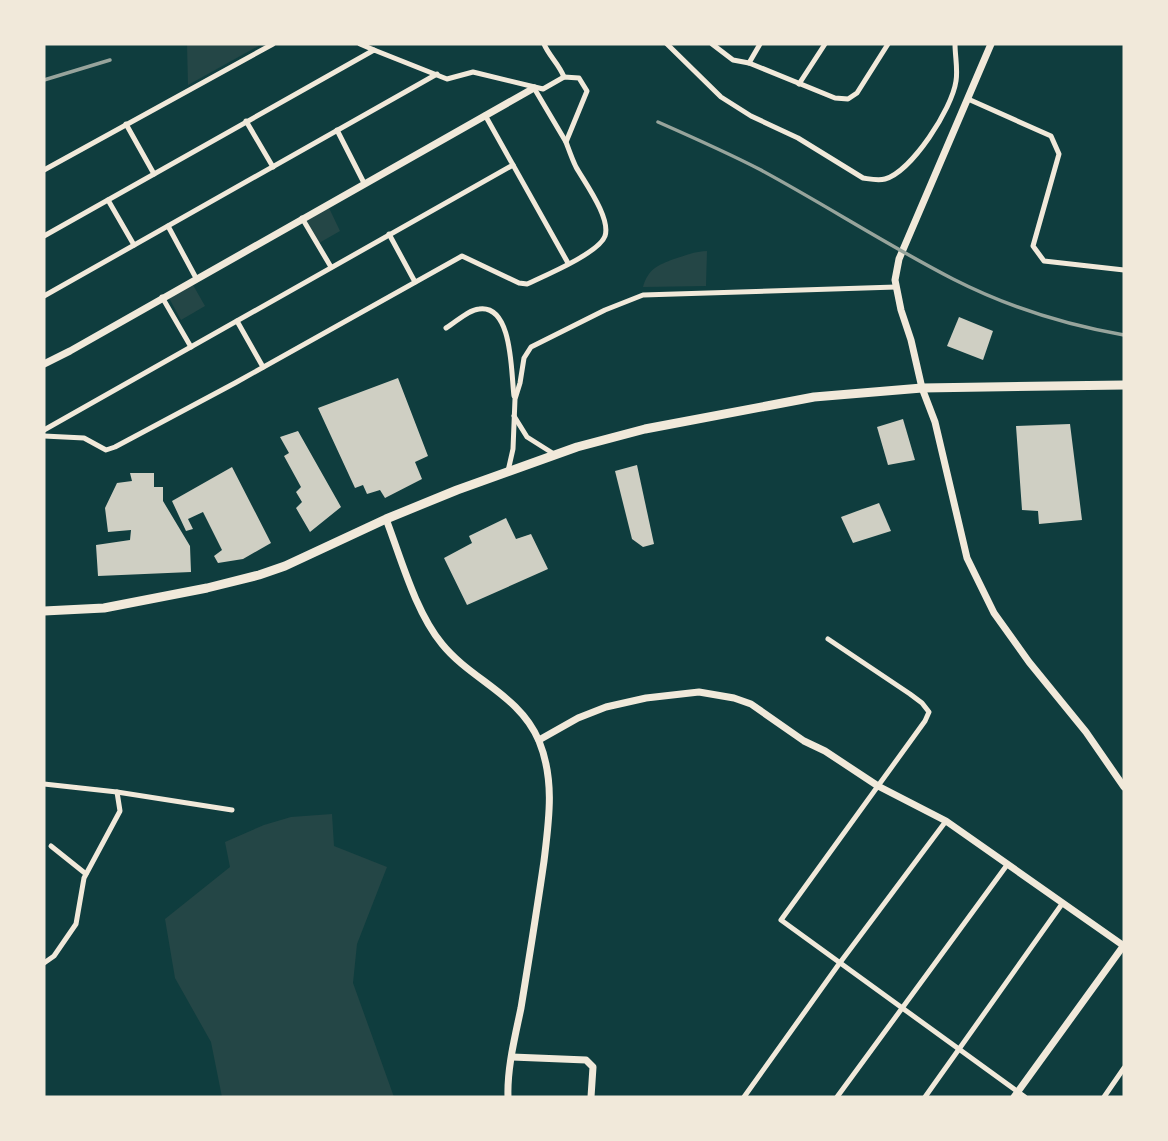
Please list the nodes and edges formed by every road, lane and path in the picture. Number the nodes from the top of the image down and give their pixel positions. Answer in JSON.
{"nodes":[{"id":1,"x":273,"y":44,"type":"edge"},
{"id":2,"x":360,"y":44,"type":"edge"},
{"id":3,"x":544,"y":44,"type":"edge"},
{"id":4,"x":667,"y":44,"type":"edge"},
{"id":5,"x":712,"y":44,"type":"edge"},
{"id":6,"x":761,"y":44,"type":"edge"},
{"id":7,"x":825,"y":44,"type":"edge"},
{"id":8,"x":888,"y":44,"type":"edge"},
{"id":9,"x":955,"y":44,"type":"edge"},
{"id":10,"x":991,"y":44,"type":"edge"},
{"id":11,"x":374,"y":50,"type":"junction"},
{"id":12,"x":749,"y":63,"type":"junction"},
{"id":13,"x":437,"y":74,"type":"junction"},
{"id":14,"x":564,"y":77,"type":"junction"},
{"id":15,"x":799,"y":84,"type":"junction"},
{"id":16,"x":534,"y":88,"type":"junction"},
{"id":17,"x":968,"y":99,"type":"junction"},
{"id":18,"x":485,"y":115,"type":"junction"},
{"id":19,"x":246,"y":121,"type":"junction"},
{"id":20,"x":125,"y":124,"type":"junction"},
{"id":21,"x":337,"y":131,"type":"junction"},
{"id":22,"x":566,"y":142,"type":"junction"},
{"id":23,"x":513,"y":164,"type":"junction"},
{"id":24,"x":272,"y":167,"type":"junction"},
{"id":25,"x":44,"y":170,"type":"edge"},
{"id":26,"x":154,"y":174,"type":"junction"},
{"id":27,"x":364,"y":183,"type":"junction"},
{"id":28,"x":108,"y":200,"type":"junction"},
{"id":29,"x":302,"y":218,"type":"junction"},
{"id":30,"x":168,"y":226,"type":"junction"},
{"id":31,"x":389,"y":234,"type":"junction"},
{"id":32,"x":44,"y":236,"type":"edge"},
{"id":33,"x":134,"y":245,"type":"junction"},
{"id":34,"x":568,"y":263,"type":"junction"},
{"id":35,"x":331,"y":267,"type":"junction"},
{"id":36,"x":1124,"y":270,"type":"edge"},
{"id":37,"x":196,"y":278,"type":"junction"},
{"id":38,"x":415,"y":282,"type":"junction"},
{"id":39,"x":896,"y":288,"type":"junction"},
{"id":40,"x":44,"y":296,"type":"edge"},
{"id":41,"x":162,"y":297,"type":"junction"},
{"id":42,"x":237,"y":321,"type":"junction"},
{"id":43,"x":446,"y":328,"type":"dead end"},
{"id":44,"x":191,"y":346,"type":"junction"},
{"id":45,"x":44,"y":364,"type":"edge"},
{"id":46,"x":262,"y":367,"type":"junction"},
{"id":47,"x":1124,"y":384,"type":"edge"},
{"id":48,"x":922,"y":388,"type":"junction"},
{"id":49,"x":514,"y":399,"type":"junction"},
{"id":50,"x":514,"y":416,"type":"junction"},
{"id":51,"x":44,"y":430,"type":"edge"},
{"id":52,"x":44,"y":436,"type":"edge"},
{"id":53,"x":555,"y":455,"type":"junction"},
{"id":54,"x":508,"y":471,"type":"junction"},
{"id":55,"x":386,"y":519,"type":"junction"},
{"id":56,"x":44,"y":611,"type":"edge"},
{"id":57,"x":828,"y":639,"type":"dead end"},
{"id":58,"x":539,"y":740,"type":"junction"},
{"id":59,"x":44,"y":784,"type":"edge"},
{"id":60,"x":878,"y":786,"type":"junction"},
{"id":61,"x":1124,"y":787,"type":"edge"},
{"id":62,"x":117,"y":792,"type":"junction"},
{"id":63,"x":232,"y":810,"type":"dead end"},
{"id":64,"x":946,"y":821,"type":"junction"},
{"id":65,"x":51,"y":846,"type":"dead end"},
{"id":66,"x":1007,"y":865,"type":"junction"},
{"id":67,"x":86,"y":874,"type":"junction"},
{"id":68,"x":1062,"y":904,"type":"junction"},
{"id":69,"x":1124,"y":946,"type":"edge"},
{"id":70,"x":44,"y":963,"type":"edge"},
{"id":71,"x":839,"y":964,"type":"junction"},
{"id":72,"x":901,"y":1007,"type":"junction"},
{"id":73,"x":957,"y":1048,"type":"junction"},
{"id":74,"x":512,"y":1057,"type":"junction"},
{"id":75,"x":1124,"y":1068,"type":"edge"},
{"id":76,"x":1019,"y":1096,"type":"edge"},
{"id":77,"x":508,"y":1097,"type":"edge"},
{"id":78,"x":591,"y":1097,"type":"edge"},
{"id":79,"x":744,"y":1097,"type":"edge"},
{"id":80,"x":837,"y":1097,"type":"edge"},
{"id":81,"x":925,"y":1097,"type":"edge"},
{"id":82,"x":1104,"y":1097,"type":"edge"}],
"edges":[{"from":1,"to":20,"type":"street"},
{"from":2,"to":11,"type":"street"},
{"from":3,"to":14,"type":"street"},
{"from":4,"to":9,"type":"street"},
{"from":5,"to":12,"type":"street"},
{"from":6,"to":12,"type":"street"},
{"from":7,"to":15,"type":"street"},
{"from":8,"to":15,"type":"street"},
{"from":10,"to":17,"type":"street"},
{"from":11,"to":13,"type":"street"},
{"from":11,"to":19,"type":"street"},
{"from":12,"to":15,"type":"street"},
{"from":13,"to":16,"type":"street"},
{"from":13,"to":21,"type":"street"},
{"from":14,"to":16,"type":"street"},
{"from":14,"to":22,"type":"street"},
{"from":16,"to":18,"type":"street"},
{"from":16,"to":22,"type":"street"},
{"from":17,"to":36,"type":"street"},
{"from":17,"to":39,"type":"street"},
{"from":18,"to":23,"type":"street"},
{"from":18,"to":27,"type":"street"},
{"from":19,"to":24,"type":"street"},
{"from":19,"to":26,"type":"street"},
{"from":20,"to":25,"type":"street"},
{"from":20,"to":26,"type":"street"},
{"from":21,"to":24,"type":"street"},
{"from":21,"to":27,"type":"street"},
{"from":22,"to":34,"type":"street"},
{"from":23,"to":31,"type":"street"},
{"from":23,"to":34,"type":"street"},
{"from":24,"to":30,"type":"street"},
{"from":26,"to":28,"type":"street"},
{"from":27,"to":29,"type":"street"},
{"from":28,"to":32,"type":"street"},
{"from":28,"to":33,"type":"street"},
{"from":29,"to":35,"type":"street"},
{"from":29,"to":37,"type":"street"},
{"from":30,"to":33,"type":"street"},
{"from":30,"to":37,"type":"street"},
{"from":31,"to":35,"type":"street"},
{"from":31,"to":38,"type":"street"},
{"from":33,"to":40,"type":"street"},
{"from":34,"to":38,"type":"street"},
{"from":35,"to":42,"type":"street"},
{"from":37,"to":41,"type":"street"},
{"from":38,"to":46,"type":"street"},
{"from":39,"to":48,"type":"street"},
{"from":39,"to":49,"type":"street"},
{"from":41,"to":44,"type":"street"},
{"from":41,"to":45,"type":"street"},
{"from":42,"to":44,"type":"street"},
{"from":42,"to":46,"type":"street"},
{"from":43,"to":49,"type":"street"},
{"from":44,"to":51,"type":"street"},
{"from":46,"to":52,"type":"street"},
{"from":47,"to":48,"type":"highway"},
{"from":48,"to":53,"type":"highway"},
{"from":48,"to":61,"type":"street"},
{"from":49,"to":50,"type":"street"},
{"from":50,"to":53,"type":"street"},
{"from":50,"to":54,"type":"street"},
{"from":53,"to":54,"type":"highway"},
{"from":54,"to":55,"type":"highway"},
{"from":55,"to":56,"type":"highway"},
{"from":55,"to":58,"type":"street"},
{"from":57,"to":60,"type":"street"},
{"from":58,"to":60,"type":"street"},
{"from":58,"to":74,"type":"street"},
{"from":59,"to":62,"type":"street"},
{"from":60,"to":64,"type":"street"},
{"from":60,"to":71,"type":"street"},
{"from":62,"to":63,"type":"street"},
{"from":62,"to":67,"type":"street"},
{"from":64,"to":66,"type":"street"},
{"from":64,"to":71,"type":"street"},
{"from":65,"to":67,"type":"street"},
{"from":66,"to":68,"type":"street"},
{"from":66,"to":72,"type":"street"},
{"from":67,"to":70,"type":"street"},
{"from":68,"to":69,"type":"street"},
{"from":68,"to":73,"type":"street"},
{"from":69,"to":76,"type":"street"},
{"from":71,"to":72,"type":"street"},
{"from":71,"to":79,"type":"street"},
{"from":72,"to":73,"type":"street"},
{"from":72,"to":80,"type":"street"},
{"from":73,"to":76,"type":"street"},
{"from":73,"to":81,"type":"street"},
{"from":74,"to":77,"type":"street"},
{"from":74,"to":78,"type":"street"},
{"from":75,"to":82,"type":"street"}]}
